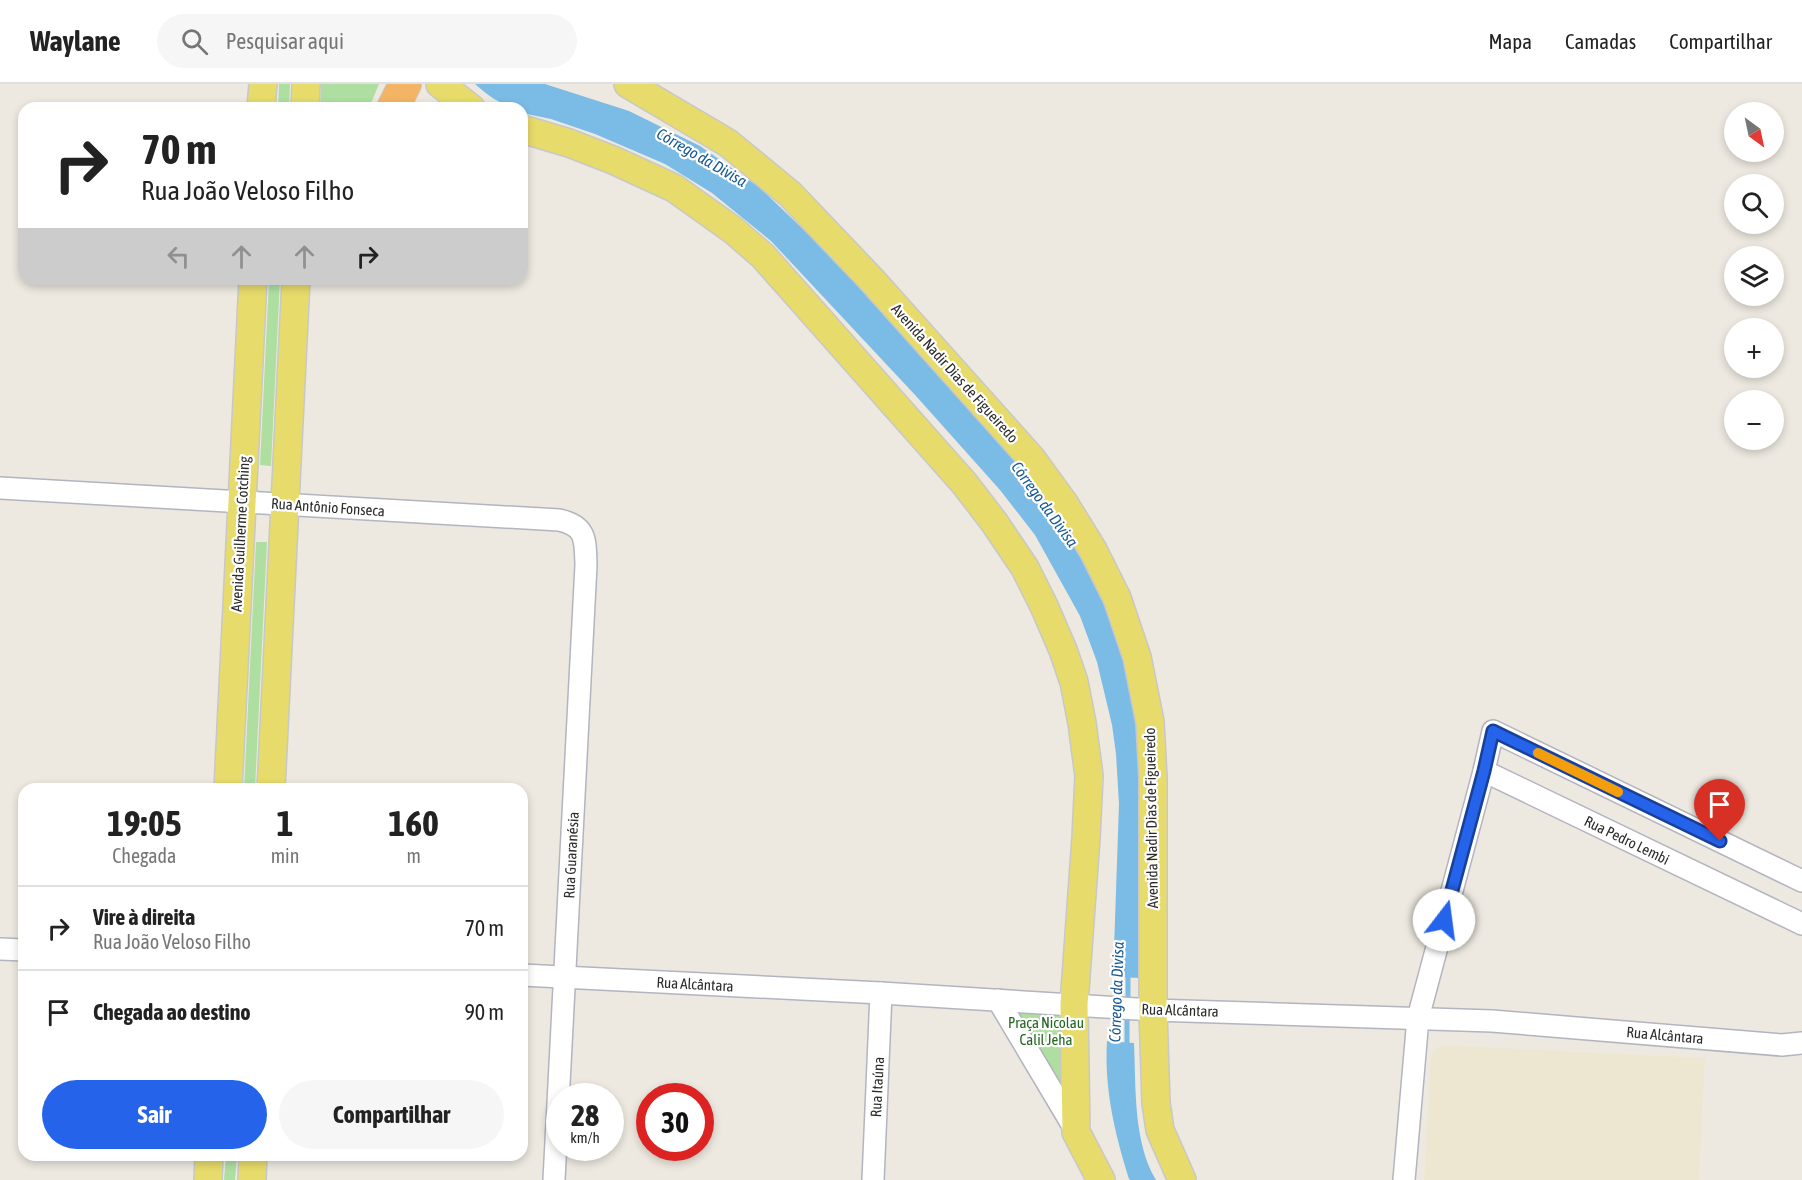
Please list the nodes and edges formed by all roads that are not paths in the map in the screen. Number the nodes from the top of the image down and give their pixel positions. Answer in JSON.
{"nodes":[{"id":1,"x":262,"y":84,"type":"edge"},
{"id":2,"x":306,"y":84,"type":"edge"},
{"id":3,"x":405,"y":84,"type":"edge"},
{"id":4,"x":440,"y":84,"type":"edge"},
{"id":5,"x":628,"y":84,"type":"edge"},
{"id":6,"x":261,"y":102,"type":"edge"},
{"id":7,"x":305,"y":102,"type":"edge"},
{"id":8,"x":396,"y":102,"type":"edge"},
{"id":9,"x":463,"y":102,"type":"edge"},
{"id":10,"x":528,"y":131,"type":"edge"},
{"id":11,"x":253,"y":285,"type":"edge"},
{"id":12,"x":296,"y":285,"type":"edge"},
{"id":13,"x":0,"y":488,"type":"edge"},
{"id":14,"x":242,"y":502,"type":"junction"},
{"id":15,"x":286,"y":504,"type":"junction"},
{"id":16,"x":581,"y":531,"type":"joint"},
{"id":17,"x":1484,"y":771,"type":"junction"},
{"id":18,"x":228,"y":783,"type":"edge"},
{"id":19,"x":271,"y":783,"type":"edge"},
{"id":20,"x":1802,"y":881,"type":"edge"},
{"id":21,"x":1802,"y":924,"type":"edge"},
{"id":22,"x":0,"y":949,"type":"edge"},
{"id":23,"x":18,"y":950,"type":"edge"},
{"id":24,"x":528,"y":975,"type":"edge"},
{"id":25,"x":565,"y":977,"type":"junction"},
{"id":26,"x":881,"y":993,"type":"junction"},
{"id":27,"x":999,"y":1000,"type":"junction"},
{"id":28,"x":1086,"y":1005,"type":"junction"},
{"id":29,"x":1144,"y":1009,"type":"junction"},
{"id":30,"x":1418,"y":1018,"type":"junction"},
{"id":31,"x":1802,"y":1043,"type":"edge"},
{"id":32,"x":1076,"y":1132,"type":"junction"},
{"id":33,"x":209,"y":1161,"type":"edge"},
{"id":34,"x":253,"y":1161,"type":"edge"},
{"id":35,"x":208,"y":1180,"type":"edge"},
{"id":36,"x":252,"y":1180,"type":"edge"},
{"id":37,"x":554,"y":1180,"type":"edge"},
{"id":38,"x":873,"y":1180,"type":"edge"},
{"id":39,"x":1101,"y":1180,"type":"edge"},
{"id":40,"x":1182,"y":1180,"type":"edge"},
{"id":41,"x":1404,"y":1180,"type":"edge"}],
"edges":[{"from":1,"to":6,"type":"main road"},
{"from":2,"to":7,"type":"main road"},
{"from":3,"to":8,"type":"highway"},
{"from":4,"to":9,"type":"main road"},
{"from":5,"to":29,"type":"main road","name":"Avenida Nadir Dias de Figueiredo"},
{"from":10,"to":28,"type":"main road"},
{"from":11,"to":14,"type":"main road","name":"Avenida Guilherme Cotching"},
{"from":12,"to":15,"type":"main road"},
{"from":13,"to":14,"type":"street","name":"Rua Antônio Fonseca"},
{"from":14,"to":15,"type":"street","name":"Rua Antônio Fonseca"},
{"from":14,"to":18,"type":"main road","name":"Avenida Guilherme Cotching"},
{"from":15,"to":16,"type":"street","name":"Rua Antônio Fonseca"},
{"from":15,"to":19,"type":"main road"},
{"from":16,"to":25,"type":"street","name":"Rua Guaranésia"},
{"from":17,"to":20,"type":"street"},
{"from":17,"to":21,"type":"street","name":"Rua Pedro Lembi"},
{"from":17,"to":30,"type":"street"},
{"from":22,"to":23,"type":"street"},
{"from":24,"to":25,"type":"street","name":"Rua Alcântara"},
{"from":25,"to":26,"type":"street","name":"Rua Alcântara"},
{"from":25,"to":37,"type":"street","name":"Rua Guaranésia"},
{"from":26,"to":27,"type":"street","name":"Rua Alcântara"},
{"from":26,"to":38,"type":"street","name":"Rua Itaúna"},
{"from":27,"to":28,"type":"street","name":"Rua Alcântara"},
{"from":27,"to":32,"type":"street"},
{"from":28,"to":29,"type":"street","name":"Rua Alcântara"},
{"from":28,"to":32,"type":"main road"},
{"from":29,"to":30,"type":"street","name":"Rua Alcântara"},
{"from":29,"to":40,"type":"main road","name":"Avenida Nadir Dias de Figueiredo"},
{"from":30,"to":31,"type":"street","name":"Rua Alcântara"},
{"from":30,"to":41,"type":"street"},
{"from":32,"to":39,"type":"main road"},
{"from":33,"to":35,"type":"main road"},
{"from":34,"to":36,"type":"main road"}]}
